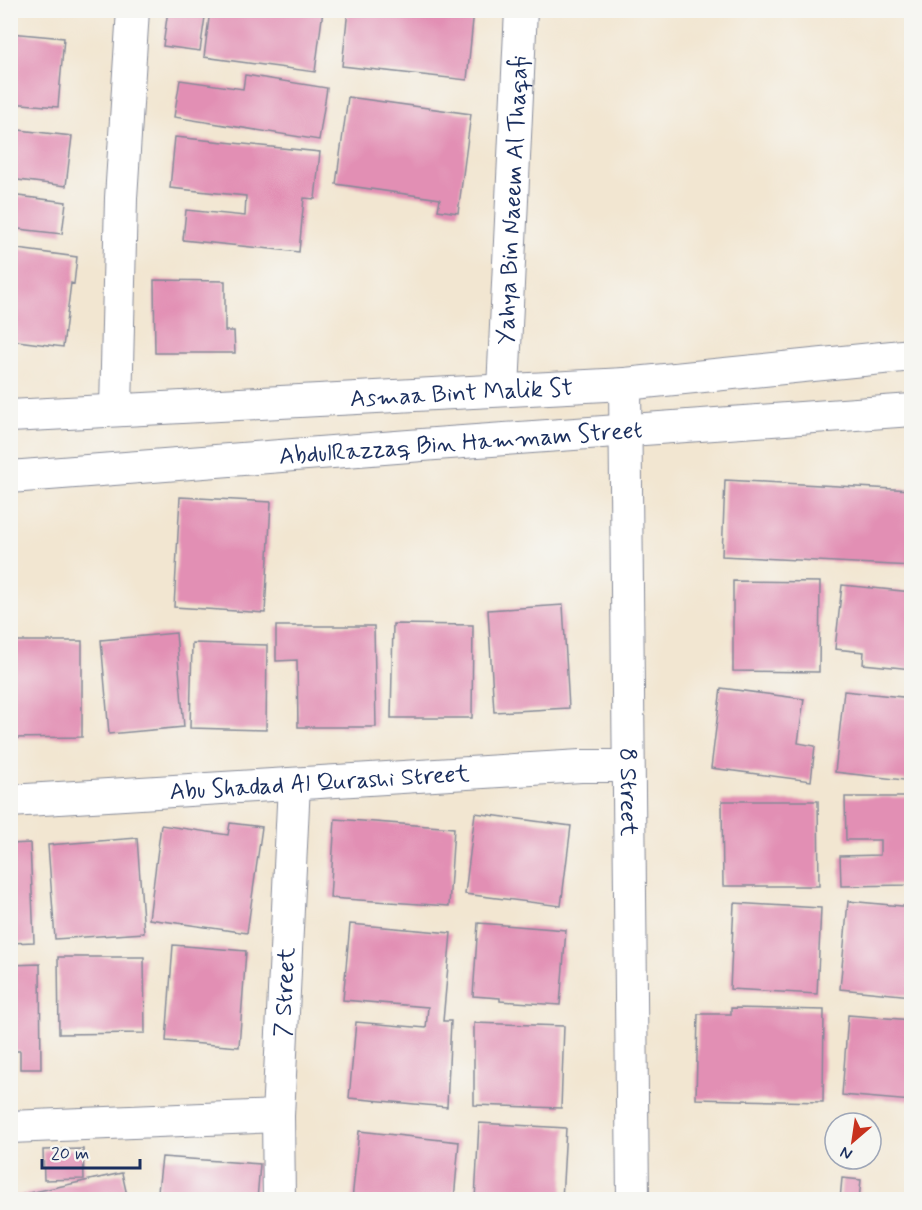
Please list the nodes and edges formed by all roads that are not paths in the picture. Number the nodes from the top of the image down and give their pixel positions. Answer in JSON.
{"nodes":[{"id":1,"x":133,"y":10,"type":"edge"},
{"id":2,"x":521,"y":10,"type":"edge"},
{"id":3,"x":912,"y":355,"type":"edge"},
{"id":4,"x":625,"y":384,"type":"junction"},
{"id":5,"x":503,"y":389,"type":"junction"},
{"id":6,"x":116,"y":410,"type":"junction"},
{"id":7,"x":912,"y":411,"type":"edge"},
{"id":8,"x":10,"y":416,"type":"edge"},
{"id":9,"x":625,"y":430,"type":"junction"},
{"id":10,"x":10,"y":477,"type":"edge"},
{"id":11,"x":628,"y":766,"type":"junction"},
{"id":12,"x":294,"y":784,"type":"junction"},
{"id":13,"x":10,"y":801,"type":"edge"},
{"id":14,"x":278,"y":1116,"type":"junction"},
{"id":15,"x":10,"y":1128,"type":"edge"},
{"id":16,"x":279,"y":1200,"type":"edge"},
{"id":17,"x":633,"y":1200,"type":"edge"}],
"edges":[{"from":1,"to":6,"type":"street"},
{"from":2,"to":5,"type":"street","name":"Yahya Bin Naeem Al Thaqafi"},
{"from":3,"to":4,"type":"street","name":"Asmaa Bint Malik St"},
{"from":4,"to":5,"type":"street","name":"Asmaa Bint Malik St"},
{"from":4,"to":9,"type":"street","name":"8 Street"},
{"from":5,"to":6,"type":"street","name":"Asmaa Bint Malik St"},
{"from":6,"to":8,"type":"street","name":"Asmaa Bint Malik St"},
{"from":7,"to":9,"type":"street","name":"AbdulRazzaq Bin Hammam Street"},
{"from":9,"to":10,"type":"street","name":"AbdulRazzaq Bin Hammam Street"},
{"from":9,"to":11,"type":"street","name":"8 Street"},
{"from":11,"to":12,"type":"street","name":"Abu Shadad Al Qurashi Street"},
{"from":11,"to":17,"type":"street","name":"8 Street"},
{"from":12,"to":13,"type":"street","name":"Abu Shadad Al Qurashi Street"},
{"from":12,"to":14,"type":"street","name":"7 Street"},
{"from":14,"to":15,"type":"street"},
{"from":14,"to":16,"type":"street","name":"7 Street"}]}
